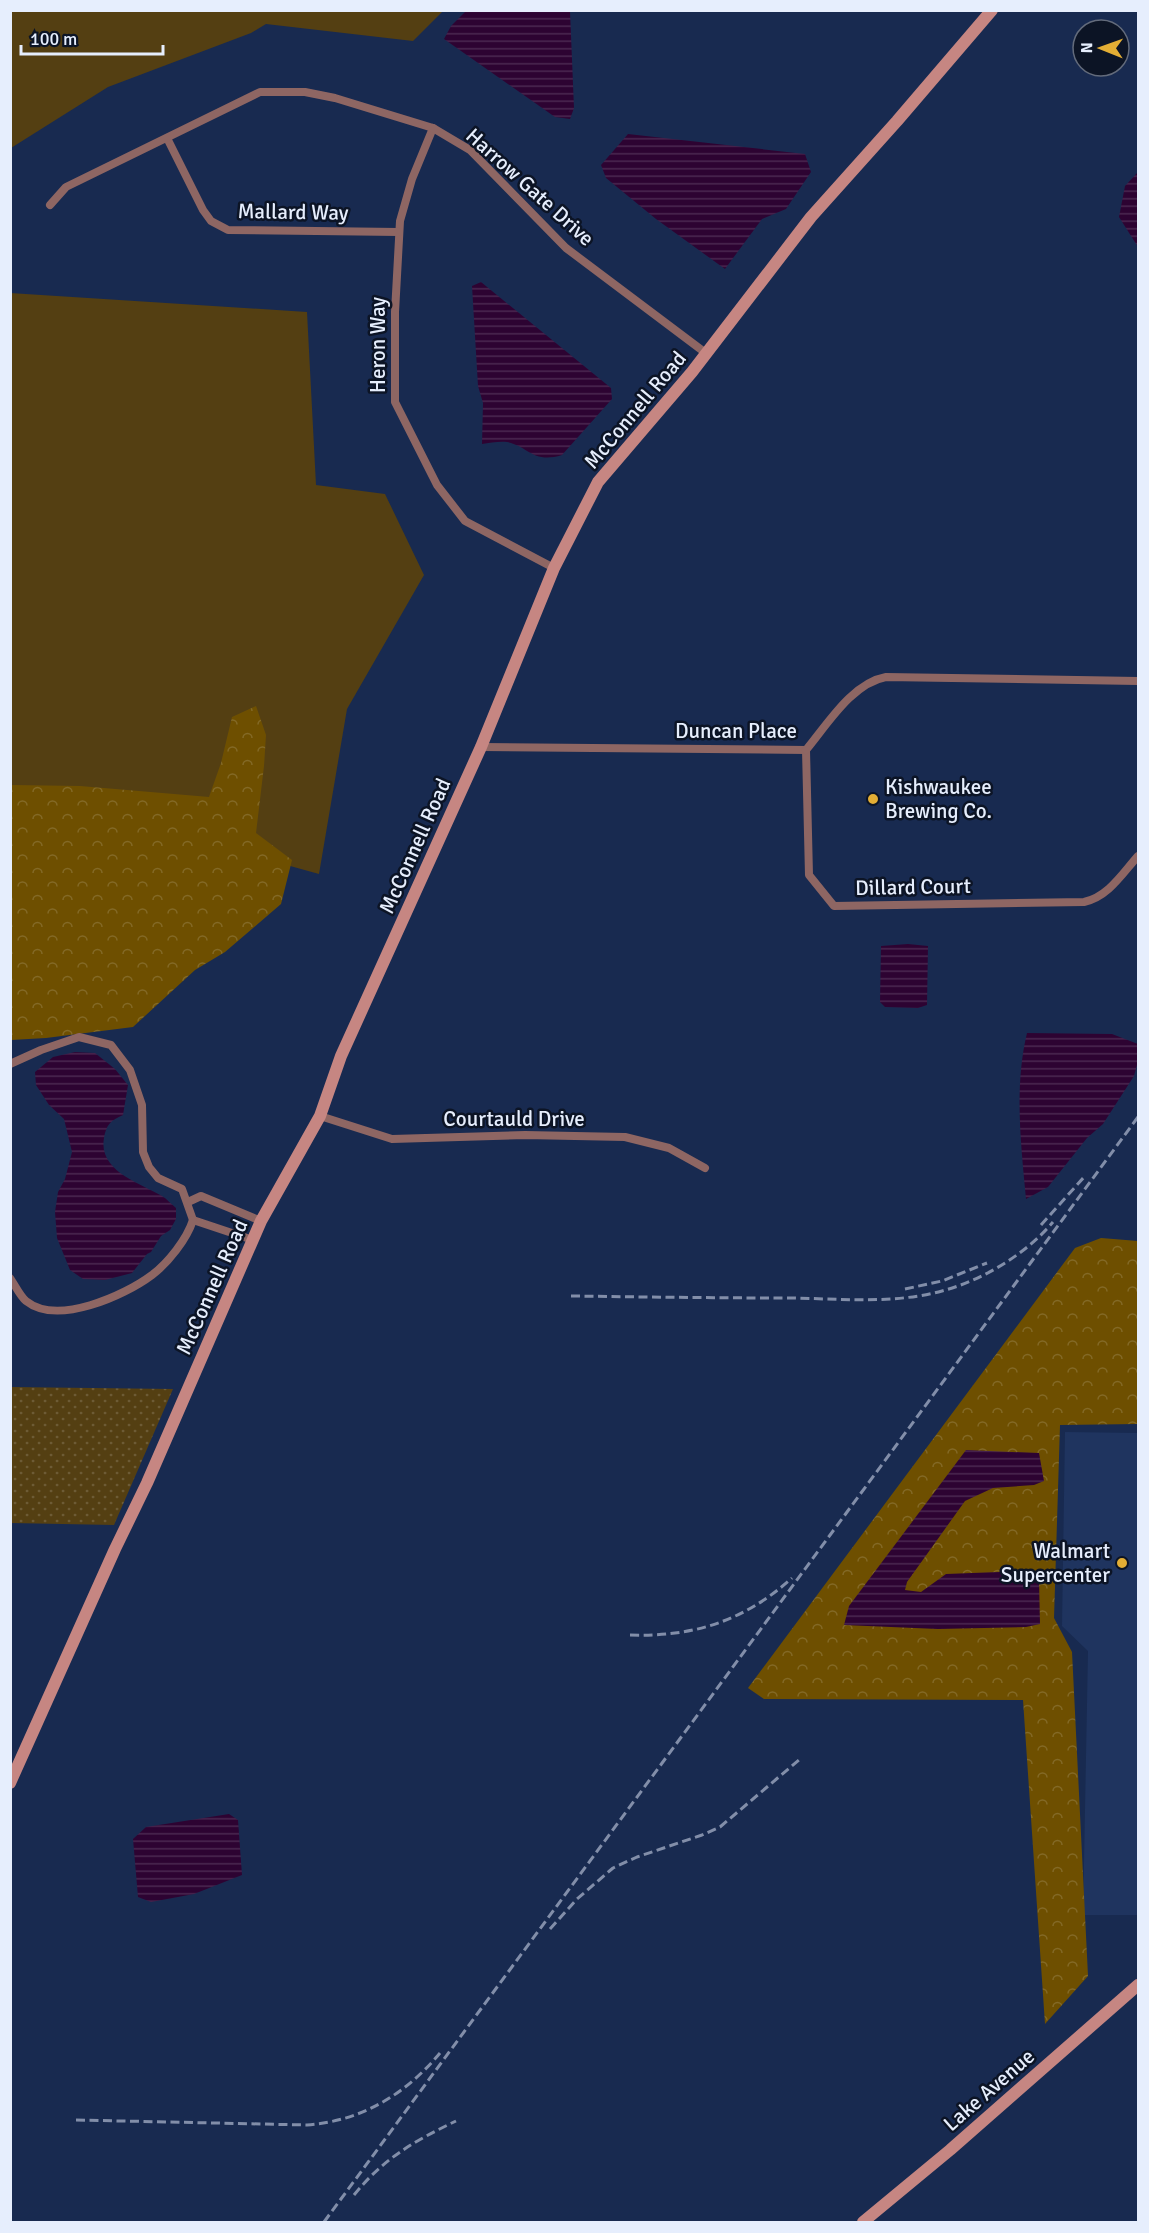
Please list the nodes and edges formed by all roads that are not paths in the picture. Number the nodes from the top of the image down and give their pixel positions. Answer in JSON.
{"nodes":[{"id":1,"x":992,"y":10,"type":"edge"},
{"id":2,"x":433,"y":128,"type":"junction"},
{"id":3,"x":167,"y":138,"type":"junction"},
{"id":4,"x":50,"y":205,"type":"dead end"},
{"id":5,"x":399,"y":232,"type":"junction"},
{"id":6,"x":707,"y":354,"type":"junction"},
{"id":7,"x":554,"y":568,"type":"junction"},
{"id":8,"x":1138,"y":681,"type":"edge"},
{"id":9,"x":481,"y":747,"type":"junction"},
{"id":10,"x":806,"y":750,"type":"junction"},
{"id":11,"x":1138,"y":856,"type":"edge"},
{"id":12,"x":10,"y":1064,"type":"edge"},
{"id":13,"x":320,"y":1116,"type":"junction"},
{"id":14,"x":705,"y":1168,"type":"dead end"},
{"id":15,"x":188,"y":1202,"type":"junction"},
{"id":16,"x":193,"y":1220,"type":"junction"},
{"id":17,"x":261,"y":1221,"type":"junction"},
{"id":18,"x":253,"y":1240,"type":"junction"},
{"id":19,"x":10,"y":1278,"type":"edge"},
{"id":20,"x":10,"y":1783,"type":"edge"},
{"id":21,"x":1138,"y":1985,"type":"edge"},
{"id":22,"x":863,"y":2223,"type":"edge"}],
"edges":[{"from":1,"to":6,"type":"street","name":"McConnell Road"},
{"from":2,"to":3,"type":"street","name":"Harrow Gate Drive"},
{"from":2,"to":5,"type":"street","name":"Heron Way"},
{"from":2,"to":6,"type":"street","name":"Harrow Gate Drive"},
{"from":3,"to":4,"type":"street","name":"Harrow Gate Drive"},
{"from":3,"to":5,"type":"street","name":"Mallard Way"},
{"from":5,"to":7,"type":"street","name":"Heron Way"},
{"from":6,"to":7,"type":"street","name":"McConnell Road"},
{"from":7,"to":9,"type":"street","name":"McConnell Road"},
{"from":8,"to":10,"type":"street","name":"Duncan Place"},
{"from":9,"to":10,"type":"street","name":"Duncan Place"},
{"from":9,"to":13,"type":"street","name":"McConnell Road"},
{"from":10,"to":11,"type":"street","name":"Dillard Court"},
{"from":12,"to":15,"type":"street"},
{"from":13,"to":14,"type":"street","name":"Courtauld Drive"},
{"from":13,"to":17,"type":"street","name":"McConnell Road"},
{"from":15,"to":16,"type":"street"},
{"from":15,"to":17,"type":"street"},
{"from":16,"to":18,"type":"street"},
{"from":16,"to":19,"type":"street"},
{"from":17,"to":18,"type":"street","name":"McConnell Road"},
{"from":18,"to":20,"type":"street","name":"McConnell Road"},
{"from":21,"to":22,"type":"street","name":"Lake Avenue"}]}
